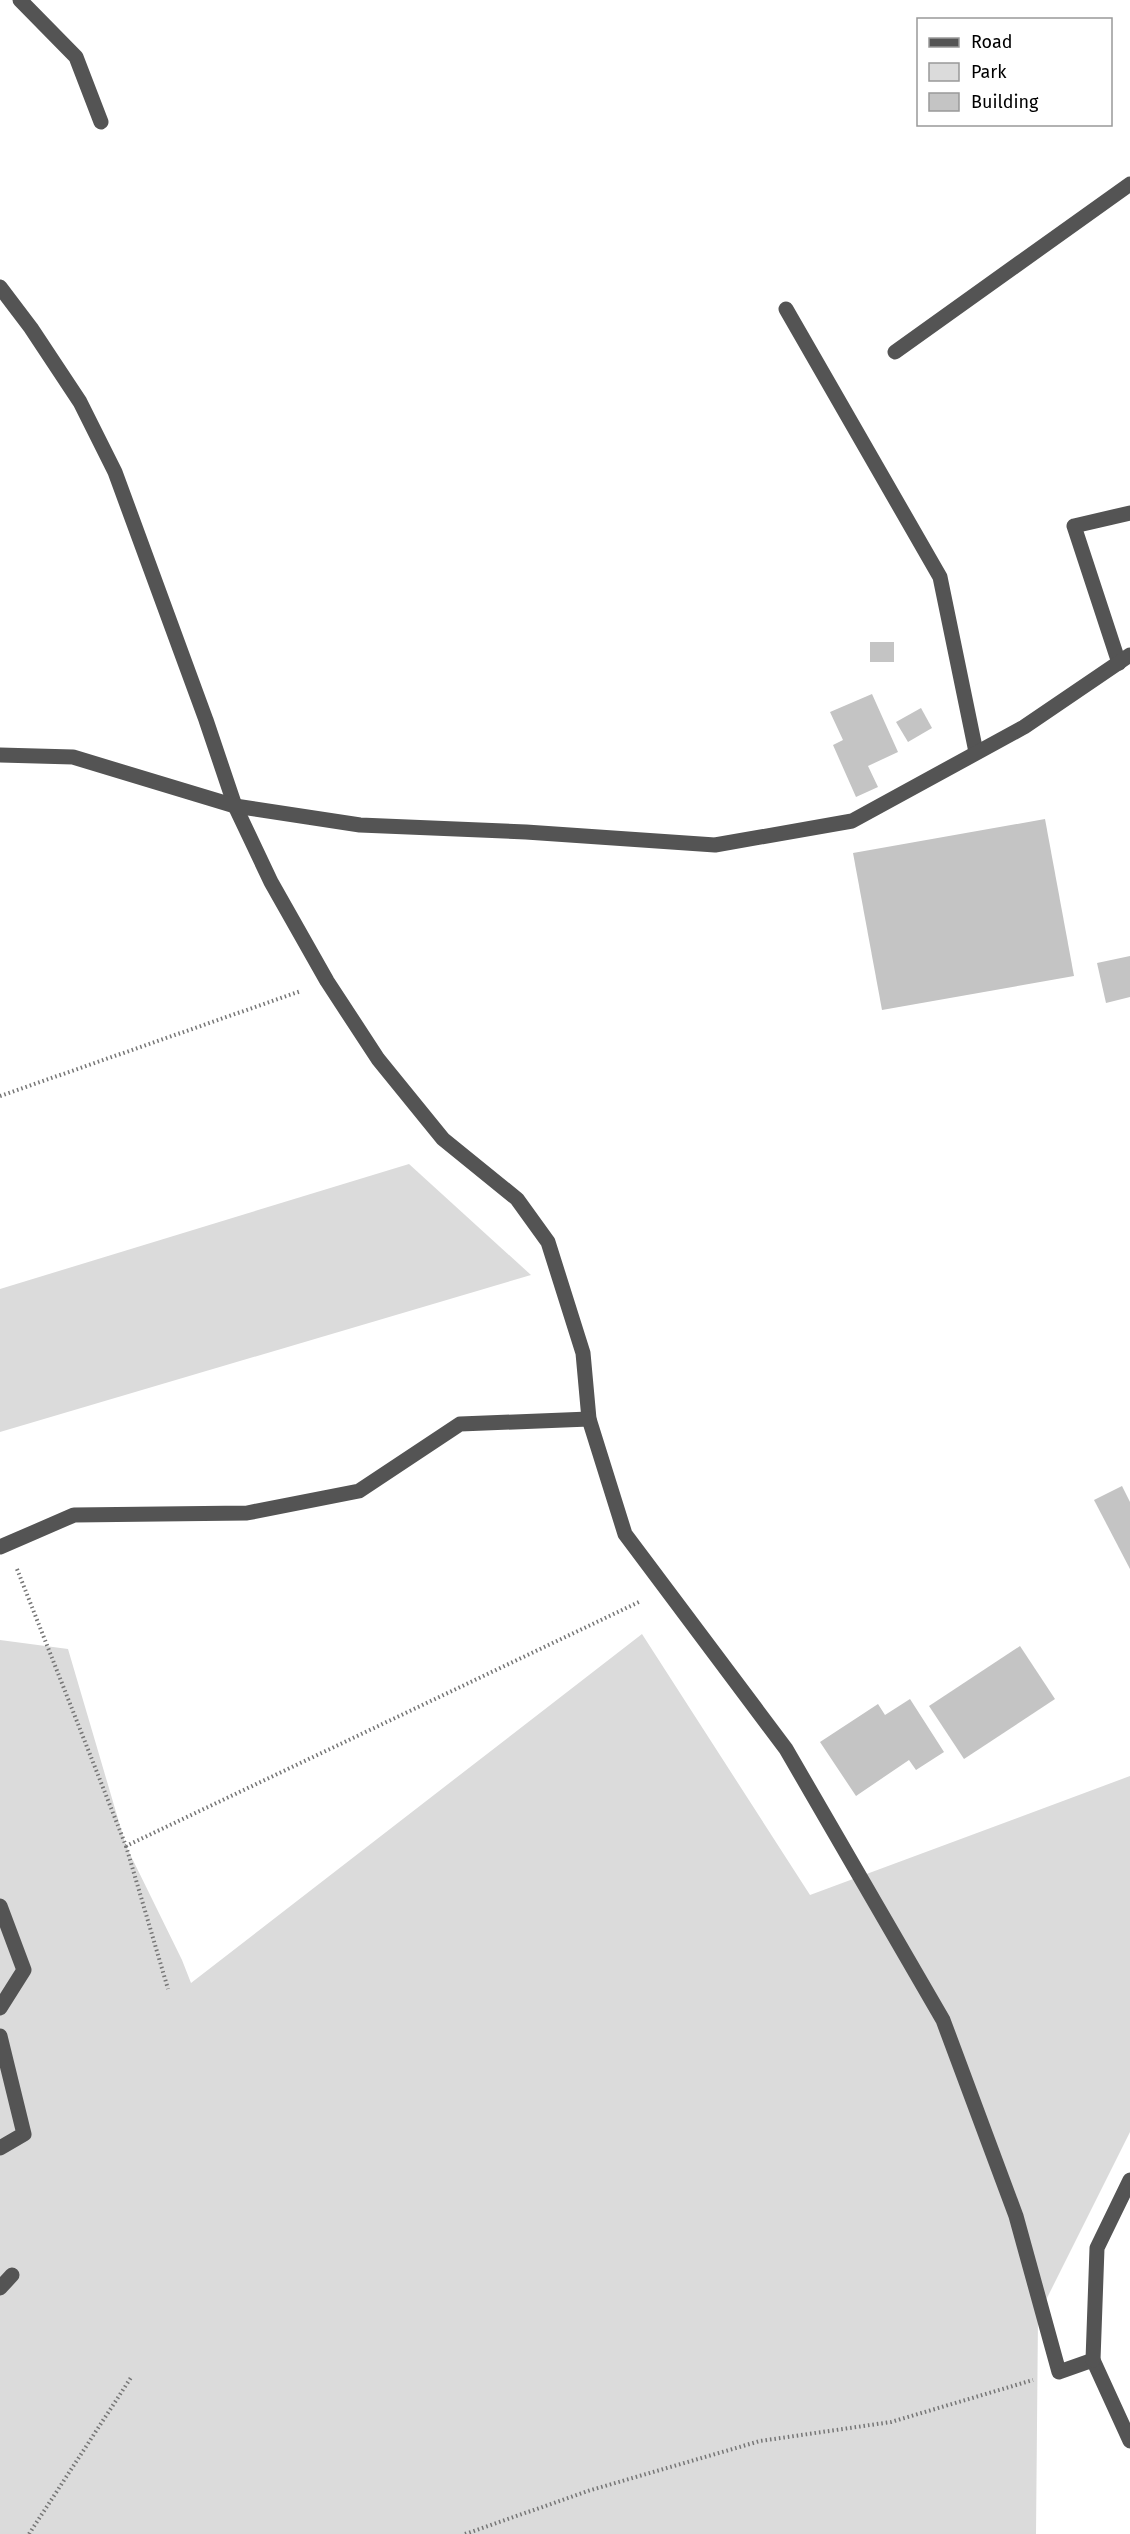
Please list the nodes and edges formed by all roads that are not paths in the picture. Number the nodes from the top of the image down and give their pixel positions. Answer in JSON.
{"nodes":[{"id":1,"x":20,"y":0,"type":"edge"},
{"id":2,"x":101,"y":122,"type":"dead end"},
{"id":3,"x":1130,"y":184,"type":"edge"},
{"id":4,"x":0,"y":287,"type":"edge"},
{"id":5,"x":786,"y":309,"type":"dead end"},
{"id":6,"x":895,"y":352,"type":"dead end"},
{"id":7,"x":1130,"y":513,"type":"edge"},
{"id":8,"x":1124,"y":659,"type":"edge"},
{"id":9,"x":976,"y":752,"type":"junction"},
{"id":10,"x":0,"y":755,"type":"edge"},
{"id":11,"x":235,"y":806,"type":"junction"},
{"id":12,"x":589,"y":1419,"type":"junction"},
{"id":13,"x":3,"y":1545,"type":"edge"},
{"id":14,"x":0,"y":1906,"type":"edge"},
{"id":15,"x":0,"y":2008,"type":"edge"},
{"id":16,"x":0,"y":2036,"type":"edge"},
{"id":17,"x":0,"y":2148,"type":"edge"},
{"id":18,"x":1130,"y":2180,"type":"edge"},
{"id":19,"x":12,"y":2275,"type":"dead end"},
{"id":20,"x":0,"y":2288,"type":"edge"},
{"id":21,"x":1093,"y":2360,"type":"junction"},
{"id":22,"x":1130,"y":2441,"type":"edge"}],
"edges":[{"from":1,"to":2,"type":"street"},
{"from":3,"to":6,"type":"street"},
{"from":4,"to":11,"type":"street"},
{"from":5,"to":9,"type":"street"},
{"from":7,"to":8,"type":"street"},
{"from":8,"to":9,"type":"street"},
{"from":9,"to":11,"type":"street"},
{"from":10,"to":11,"type":"street"},
{"from":11,"to":12,"type":"street"},
{"from":12,"to":13,"type":"street"},
{"from":12,"to":21,"type":"street"},
{"from":14,"to":15,"type":"street"},
{"from":16,"to":17,"type":"street"},
{"from":18,"to":21,"type":"street"},
{"from":19,"to":20,"type":"street"},
{"from":21,"to":22,"type":"street"}]}
